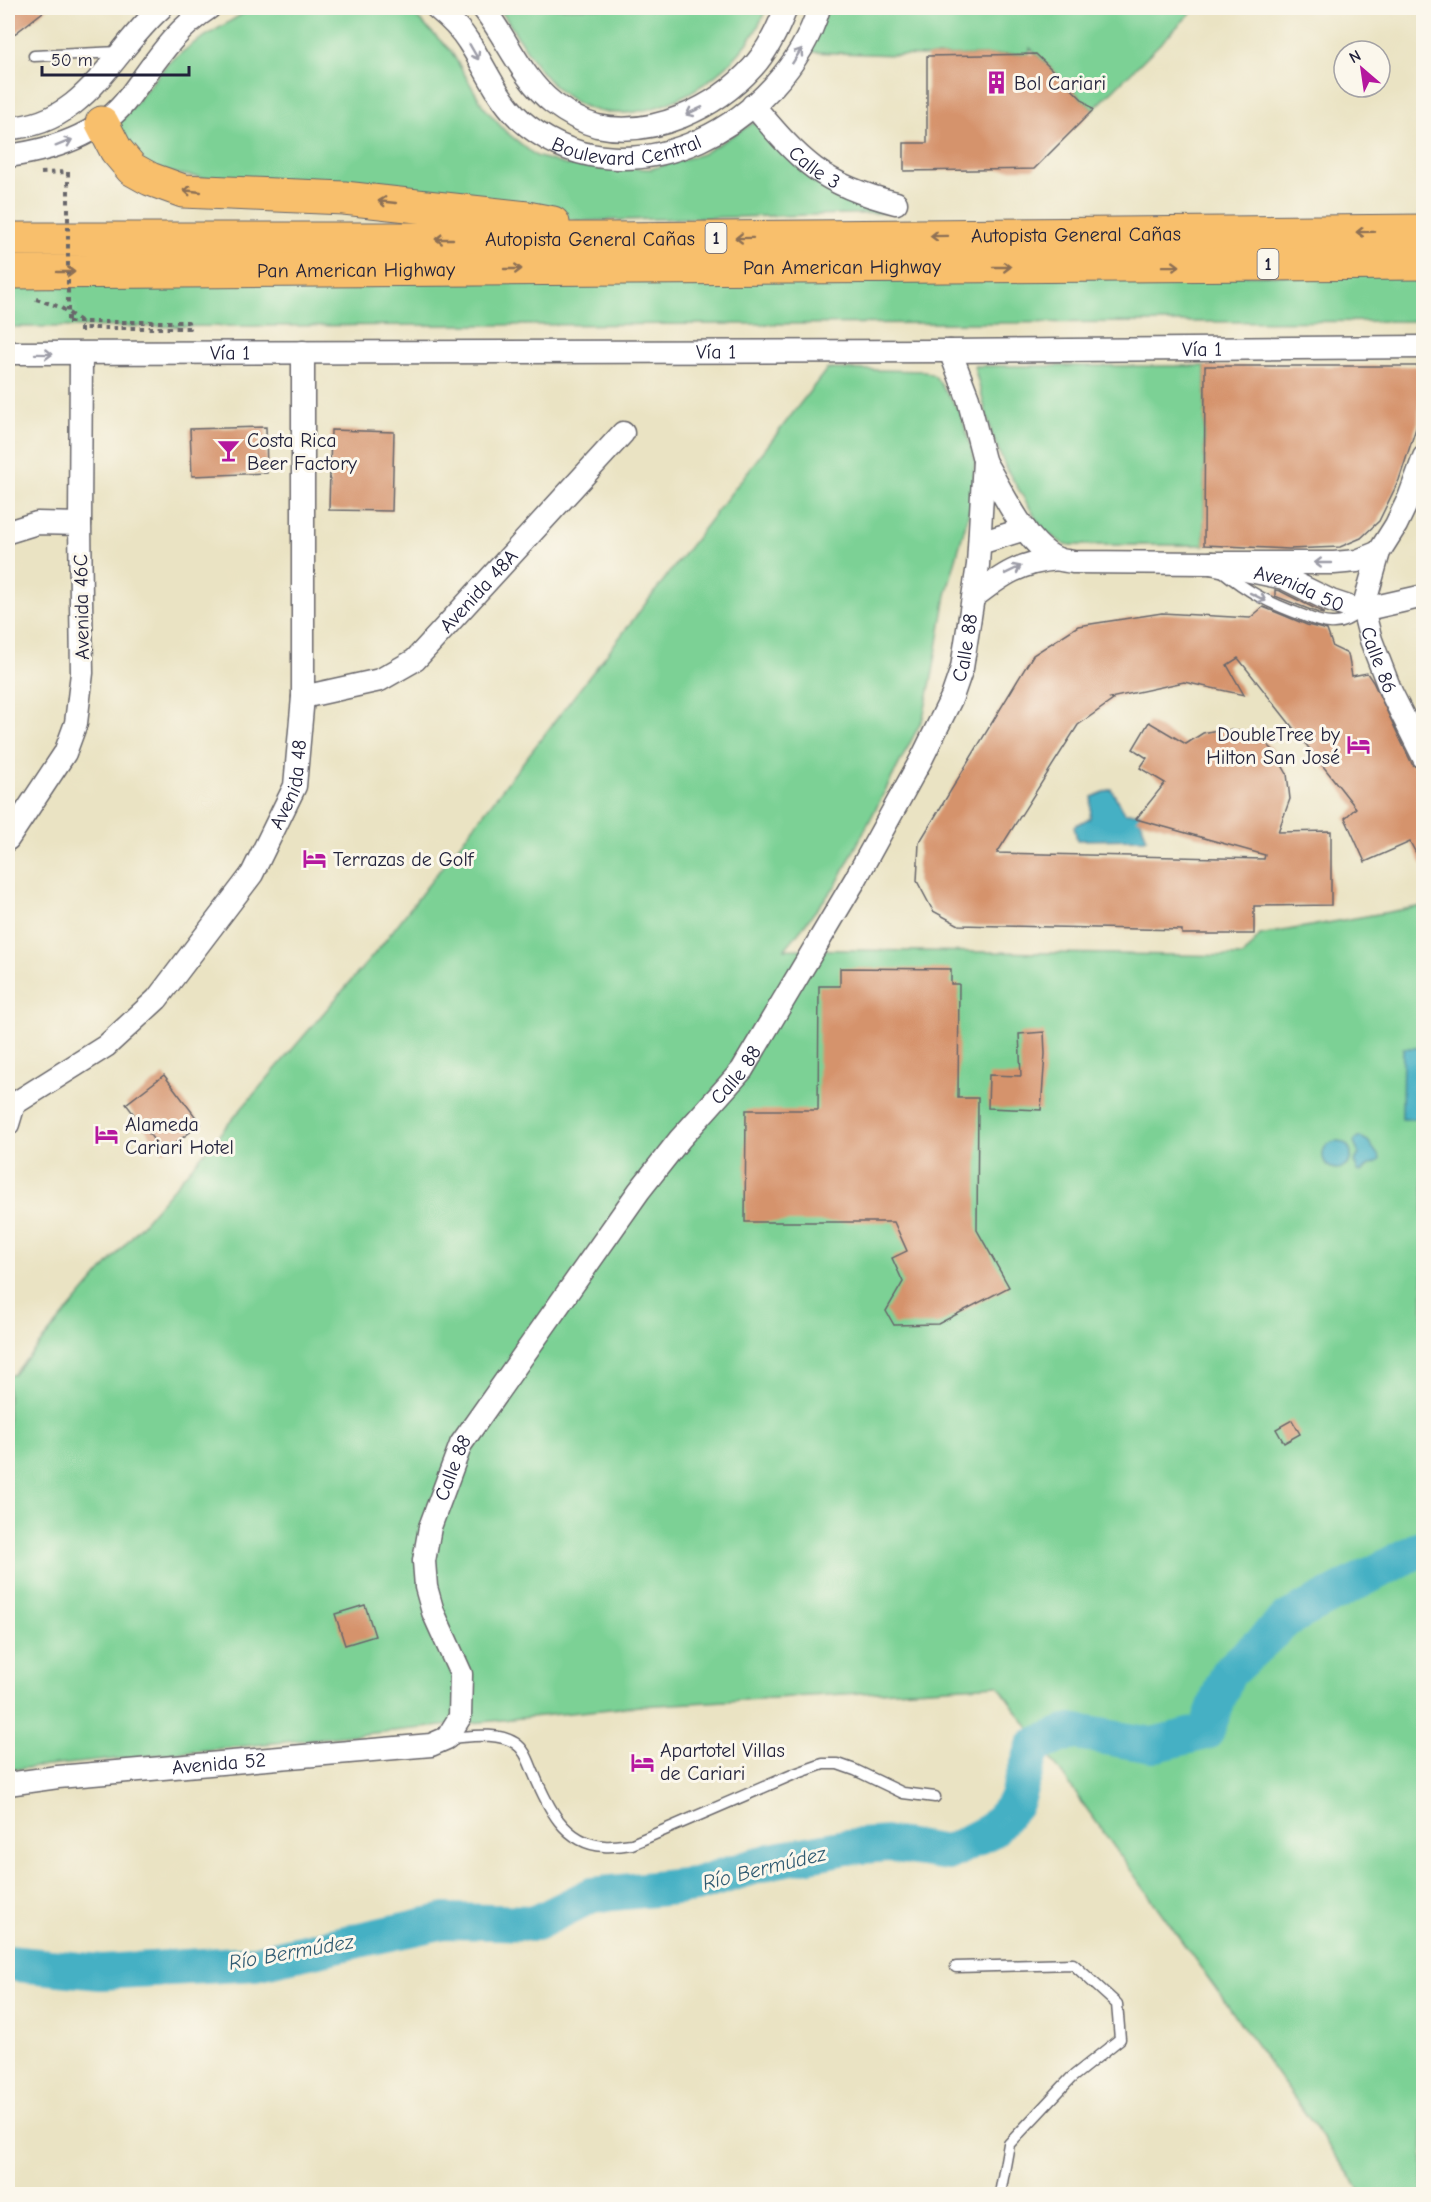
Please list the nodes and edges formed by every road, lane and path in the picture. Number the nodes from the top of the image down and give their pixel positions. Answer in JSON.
{"nodes":[{"id":1,"x":161,"y":8,"type":"edge"},
{"id":2,"x":209,"y":8,"type":"edge"},
{"id":3,"x":437,"y":8,"type":"edge"},
{"id":4,"x":483,"y":8,"type":"edge"},
{"id":5,"x":786,"y":8,"type":"edge"},
{"id":6,"x":819,"y":8,"type":"edge"},
{"id":7,"x":123,"y":52,"type":"junction"},
{"id":8,"x":34,"y":56,"type":"dead end"},
{"id":9,"x":754,"y":66,"type":"junction"},
{"id":10,"x":775,"y":85,"type":"junction"},
{"id":11,"x":723,"y":95,"type":"junction"},
{"id":12,"x":746,"y":111,"type":"junction"},
{"id":13,"x":102,"y":123,"type":"junction"},
{"id":14,"x":8,"y":128,"type":"edge"},
{"id":15,"x":8,"y":156,"type":"edge"},
{"id":16,"x":68,"y":172,"type":"dead end"},
{"id":17,"x":896,"y":203,"type":"dead end"},
{"id":18,"x":1424,"y":231,"type":"edge"},
{"id":19,"x":8,"y":239,"type":"edge"},
{"id":20,"x":609,"y":239,"type":"junction"},
{"id":21,"x":1424,"y":263,"type":"edge"},
{"id":22,"x":8,"y":272,"type":"edge"},
{"id":23,"x":33,"y":298,"type":"dead end"},
{"id":24,"x":80,"y":322,"type":"junction"},
{"id":25,"x":1424,"y":347,"type":"edge"},
{"id":26,"x":950,"y":351,"type":"junction"},
{"id":27,"x":303,"y":352,"type":"junction"},
{"id":28,"x":8,"y":354,"type":"edge"},
{"id":29,"x":81,"y":354,"type":"junction"},
{"id":30,"x":623,"y":433,"type":"dead end"},
{"id":31,"x":1424,"y":457,"type":"edge"},
{"id":32,"x":984,"y":460,"type":"junction"},
{"id":33,"x":80,"y":524,"type":"junction"},
{"id":34,"x":1025,"y":529,"type":"junction"},
{"id":35,"x":8,"y":532,"type":"edge"},
{"id":36,"x":980,"y":543,"type":"junction"},
{"id":37,"x":1379,"y":552,"type":"junction"},
{"id":38,"x":1058,"y":559,"type":"junction"},
{"id":39,"x":1211,"y":562,"type":"junction"},
{"id":40,"x":1424,"y":596,"type":"edge"},
{"id":41,"x":974,"y":597,"type":"junction"},
{"id":42,"x":1363,"y":609,"type":"junction"},
{"id":43,"x":303,"y":697,"type":"junction"},
{"id":44,"x":1424,"y":758,"type":"edge"},
{"id":45,"x":8,"y":840,"type":"edge"},
{"id":46,"x":10,"y":1110,"type":"edge"},
{"id":47,"x":439,"y":1742,"type":"junction"},
{"id":48,"x":8,"y":1784,"type":"edge"},
{"id":49,"x":935,"y":1797,"type":"dead end"},
{"id":50,"x":956,"y":1967,"type":"dead end"},
{"id":51,"x":1000,"y":2194,"type":"edge"}],
"edges":[{"from":1,"to":7,"type":"street"},
{"from":2,"to":13,"type":"street"},
{"from":3,"to":12,"type":"street","name":"Boulevard Central","one_way":true},
{"from":11,"to":4,"type":"street","name":"Boulevard Central","one_way":true},
{"from":5,"to":9,"type":"street","name":"Boulevard Central"},
{"from":10,"to":6,"type":"street","name":"Boulevard Central","one_way":true},
{"from":7,"to":8,"type":"lane"},
{"from":7,"to":14,"type":"street"},
{"from":9,"to":10,"type":"street"},
{"from":9,"to":11,"type":"street","name":"Boulevard Central"},
{"from":10,"to":12,"type":"street","name":"Boulevard Central"},
{"from":11,"to":12,"type":"street","name":"Calle 3"},
{"from":12,"to":17,"type":"street","name":"Calle 3"},
{"from":15,"to":13,"type":"street","one_way":true},
{"from":20,"to":13,"type":"highway","one_way":true},
{"from":16,"to":24,"type":"path","bridge":true},
{"from":18,"to":20,"type":"highway","name":"Autopista General Cañas","number":"1","one_way":true},
{"from":20,"to":19,"type":"highway","name":"Autopista General Cañas","number":"1","one_way":true},
{"from":22,"to":21,"type":"highway","name":"Pan American Highway","number":"1","one_way":true},
{"from":23,"to":24,"type":"path"},
{"from":24,"to":29,"type":"path"},
{"from":25,"to":26,"type":"street","name":"Vía 1"},
{"from":26,"to":27,"type":"street","name":"Vía 1"},
{"from":26,"to":32,"type":"street","name":"Calle 88"},
{"from":27,"to":29,"type":"street","name":"Vía 1"},
{"from":27,"to":43,"type":"street","name":"Avenida 48"},
{"from":28,"to":29,"type":"street","name":"Vía 1","one_way":true},
{"from":29,"to":33,"type":"street","name":"Avenida 46C"},
{"from":30,"to":43,"type":"street","name":"Avenida 48A"},
{"from":31,"to":37,"type":"street","name":"Calle 86"},
{"from":32,"to":34,"type":"street"},
{"from":32,"to":36,"type":"street","name":"Calle 88"},
{"from":33,"to":35,"type":"street"},
{"from":33,"to":45,"type":"street","name":"Avenida 46C"},
{"from":34,"to":36,"type":"street"},
{"from":34,"to":38,"type":"street"},
{"from":36,"to":41,"type":"street","name":"Calle 88"},
{"from":37,"to":39,"type":"street","name":"Avenida 50","one_way":true},
{"from":37,"to":42,"type":"street","name":"Calle 86"},
{"from":38,"to":39,"type":"street","name":"Avenida 50"},
{"from":41,"to":38,"type":"street","name":"Avenida 50","one_way":true},
{"from":39,"to":42,"type":"street","name":"Avenida 50","one_way":true},
{"from":40,"to":42,"type":"street","name":"Avenida 50"},
{"from":41,"to":47,"type":"street","name":"Calle 88"},
{"from":42,"to":44,"type":"street","name":"Calle 86"},
{"from":43,"to":46,"type":"street","name":"Avenida 48"},
{"from":47,"to":48,"type":"street","name":"Avenida 52"},
{"from":47,"to":49,"type":"lane"},
{"from":50,"to":51,"type":"lane"}]}
